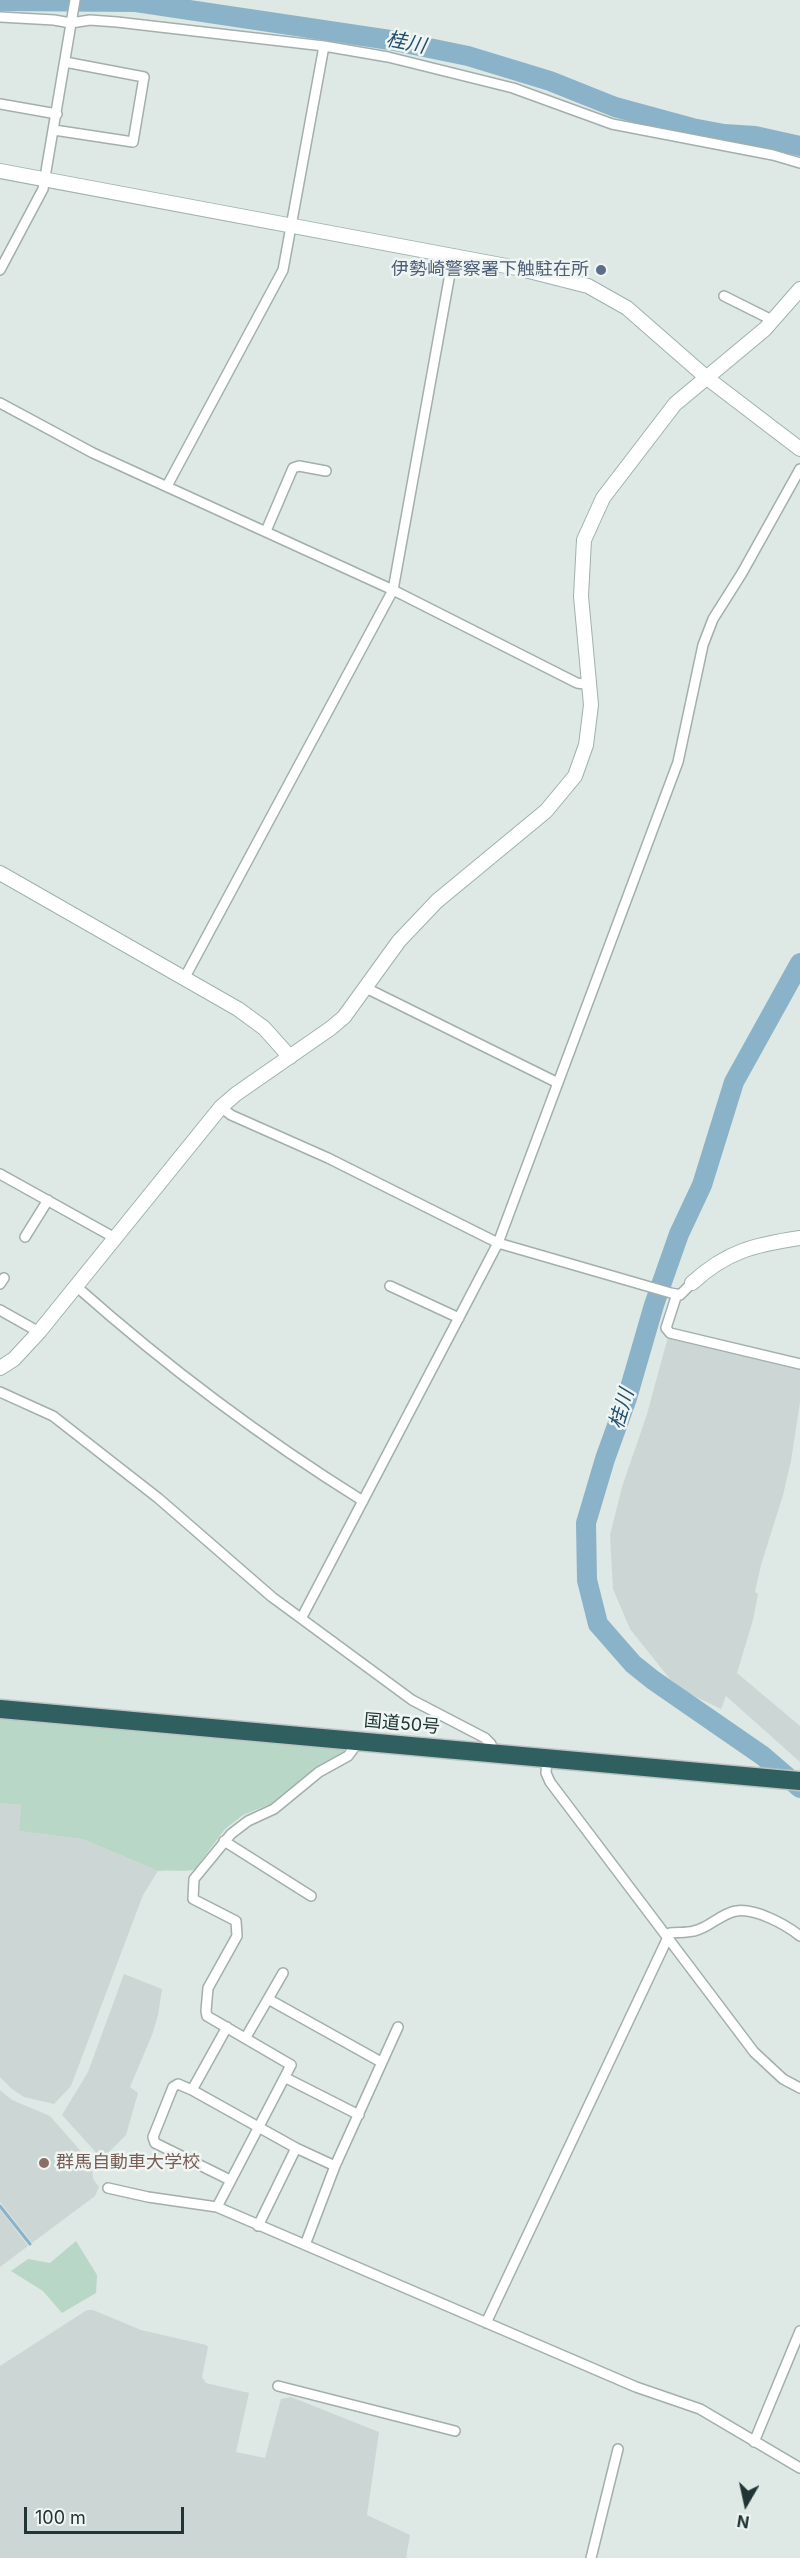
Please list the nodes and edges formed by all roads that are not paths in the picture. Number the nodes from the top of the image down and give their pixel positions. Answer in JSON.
{"nodes":[{"id":1,"x":75,"y":0,"type":"edge"},
{"id":2,"x":0,"y":17,"type":"edge"},
{"id":3,"x":71,"y":21,"type":"junction"},
{"id":4,"x":324,"y":46,"type":"junction"},
{"id":5,"x":65,"y":62,"type":"junction"},
{"id":6,"x":0,"y":104,"type":"edge"},
{"id":7,"x":57,"y":114,"type":"junction"},
{"id":8,"x":54,"y":130,"type":"junction"},
{"id":9,"x":800,"y":163,"type":"edge"},
{"id":10,"x":0,"y":171,"type":"edge"},
{"id":11,"x":46,"y":179,"type":"junction"},
{"id":12,"x":291,"y":226,"type":"junction"},
{"id":13,"x":0,"y":246,"type":"edge"},
{"id":14,"x":10,"y":251,"type":"junction"},
{"id":15,"x":453,"y":257,"type":"junction"},
{"id":16,"x":0,"y":270,"type":"edge"},
{"id":17,"x":800,"y":289,"type":"edge"},
{"id":18,"x":724,"y":296,"type":"dead end"},
{"id":19,"x":774,"y":321,"type":"junction"},
{"id":20,"x":707,"y":378,"type":"junction"},
{"id":21,"x":0,"y":403,"type":"edge"},
{"id":22,"x":800,"y":449,"type":"edge"},
{"id":23,"x":800,"y":469,"type":"edge"},
{"id":24,"x":326,"y":471,"type":"dead end"},
{"id":25,"x":167,"y":486,"type":"junction"},
{"id":26,"x":266,"y":531,"type":"junction"},
{"id":27,"x":393,"y":590,"type":"junction"},
{"id":28,"x":591,"y":685,"type":"junction"},
{"id":29,"x":0,"y":873,"type":"edge"},
{"id":30,"x":185,"y":977,"type":"junction"},
{"id":31,"x":366,"y":988,"type":"junction"},
{"id":32,"x":291,"y":1057,"type":"junction"},
{"id":33,"x":558,"y":1083,"type":"junction"},
{"id":34,"x":222,"y":1107,"type":"junction"},
{"id":35,"x":0,"y":1174,"type":"edge"},
{"id":36,"x":48,"y":1200,"type":"junction"},
{"id":37,"x":25,"y":1237,"type":"dead end"},
{"id":38,"x":115,"y":1238,"type":"junction"},
{"id":39,"x":800,"y":1238,"type":"edge"},
{"id":40,"x":498,"y":1243,"type":"junction"},
{"id":41,"x":692,"y":1283,"type":"joint"},
{"id":42,"x":390,"y":1286,"type":"dead end"},
{"id":43,"x":77,"y":1287,"type":"junction"},
{"id":44,"x":674,"y":1294,"type":"junction"},
{"id":45,"x":0,"y":1310,"type":"edge"},
{"id":46,"x":459,"y":1318,"type":"junction"},
{"id":47,"x":39,"y":1332,"type":"junction"},
{"id":48,"x":800,"y":1364,"type":"edge"},
{"id":49,"x":0,"y":1368,"type":"edge"},
{"id":50,"x":0,"y":1392,"type":"edge"},
{"id":51,"x":363,"y":1501,"type":"junction"},
{"id":52,"x":302,"y":1617,"type":"junction"},
{"id":53,"x":0,"y":1709,"type":"edge"},
{"id":54,"x":358,"y":1741,"type":"junction"},
{"id":55,"x":492,"y":1753,"type":"junction"},
{"id":56,"x":547,"y":1758,"type":"junction"},
{"id":57,"x":800,"y":1781,"type":"edge"},
{"id":58,"x":224,"y":1841,"type":"junction"},
{"id":59,"x":311,"y":1896,"type":"dead end"},
{"id":60,"x":800,"y":1936,"type":"edge"},
{"id":61,"x":667,"y":1938,"type":"junction"},
{"id":62,"x":283,"y":1973,"type":"dead end"},
{"id":63,"x":268,"y":1999,"type":"junction"},
{"id":64,"x":227,"y":2027,"type":"junction"},
{"id":65,"x":398,"y":2027,"type":"dead end"},
{"id":66,"x":246,"y":2037,"type":"junction"},
{"id":67,"x":381,"y":2062,"type":"junction"},
{"id":68,"x":286,"y":2078,"type":"junction"},
{"id":69,"x":800,"y":2088,"type":"edge"},
{"id":70,"x":192,"y":2090,"type":"junction"},
{"id":71,"x":359,"y":2115,"type":"junction"},
{"id":72,"x":258,"y":2127,"type":"junction"},
{"id":73,"x":296,"y":2148,"type":"junction"},
{"id":74,"x":335,"y":2166,"type":"junction"},
{"id":75,"x":230,"y":2180,"type":"junction"},
{"id":76,"x":108,"y":2188,"type":"dead end"},
{"id":77,"x":217,"y":2207,"type":"junction"},
{"id":78,"x":258,"y":2226,"type":"junction"},
{"id":79,"x":305,"y":2245,"type":"junction"},
{"id":80,"x":486,"y":2323,"type":"junction"},
{"id":81,"x":800,"y":2331,"type":"edge"},
{"id":82,"x":278,"y":2386,"type":"dead end"},
{"id":83,"x":455,"y":2432,"type":"dead end"},
{"id":84,"x":754,"y":2442,"type":"junction"},
{"id":85,"x":618,"y":2449,"type":"dead end"},
{"id":86,"x":800,"y":2468,"type":"edge"},
{"id":87,"x":591,"y":2558,"type":"edge"}],
"edges":[{"from":1,"to":3,"type":"street"},
{"from":2,"to":3,"type":"street"},
{"from":3,"to":4,"type":"street"},
{"from":3,"to":5,"type":"street"},
{"from":4,"to":9,"type":"street"},
{"from":4,"to":12,"type":"street"},
{"from":5,"to":7,"type":"street"},
{"from":5,"to":8,"type":"street"},
{"from":6,"to":7,"type":"street"},
{"from":7,"to":8,"type":"street"},
{"from":8,"to":11,"type":"street"},
{"from":10,"to":11,"type":"street"},
{"from":11,"to":12,"type":"street"},
{"from":11,"to":14,"type":"street"},
{"from":12,"to":15,"type":"street"},
{"from":12,"to":25,"type":"street"},
{"from":13,"to":14,"type":"street"},
{"from":14,"to":16,"type":"street"},
{"from":15,"to":20,"type":"street"},
{"from":15,"to":27,"type":"street"},
{"from":17,"to":19,"type":"street"},
{"from":18,"to":19,"type":"street"},
{"from":19,"to":20,"type":"street"},
{"from":20,"to":22,"type":"street"},
{"from":20,"to":28,"type":"street"},
{"from":21,"to":25,"type":"street"},
{"from":23,"to":33,"type":"street"},
{"from":24,"to":26,"type":"street"},
{"from":25,"to":26,"type":"street"},
{"from":26,"to":27,"type":"street"},
{"from":27,"to":28,"type":"street"},
{"from":27,"to":30,"type":"street"},
{"from":28,"to":31,"type":"street"},
{"from":29,"to":30,"type":"street"},
{"from":30,"to":32,"type":"street"},
{"from":31,"to":32,"type":"street"},
{"from":31,"to":33,"type":"street"},
{"from":32,"to":34,"type":"street"},
{"from":33,"to":40,"type":"street"},
{"from":34,"to":38,"type":"street"},
{"from":34,"to":40,"type":"street"},
{"from":35,"to":36,"type":"street"},
{"from":36,"to":37,"type":"street"},
{"from":36,"to":38,"type":"street"},
{"from":38,"to":43,"type":"street"},
{"from":39,"to":41,"type":"street"},
{"from":40,"to":44,"type":"street"},
{"from":40,"to":46,"type":"street"},
{"from":41,"to":44,"type":"street"},
{"from":42,"to":46,"type":"street"},
{"from":43,"to":47,"type":"street"},
{"from":43,"to":51,"type":"street"},
{"from":44,"to":48,"type":"street"},
{"from":45,"to":47,"type":"street"},
{"from":46,"to":51,"type":"street"},
{"from":47,"to":49,"type":"street"},
{"from":50,"to":52,"type":"street"},
{"from":51,"to":52,"type":"street"},
{"from":52,"to":55,"type":"street"},
{"from":53,"to":54,"type":"highway","name":"国道50号"},
{"from":54,"to":55,"type":"highway","name":"国道50号"},
{"from":54,"to":58,"type":"street"},
{"from":55,"to":56,"type":"highway","name":"国道50号"},
{"from":56,"to":57,"type":"highway","name":"国道50号"},
{"from":56,"to":61,"type":"street"},
{"from":58,"to":59,"type":"street"},
{"from":58,"to":64,"type":"street"},
{"from":60,"to":61,"type":"street"},
{"from":61,"to":69,"type":"street"},
{"from":61,"to":80,"type":"street"},
{"from":62,"to":63,"type":"street"},
{"from":63,"to":66,"type":"street"},
{"from":63,"to":67,"type":"street"},
{"from":64,"to":66,"type":"street"},
{"from":64,"to":70,"type":"street"},
{"from":65,"to":67,"type":"street"},
{"from":66,"to":68,"type":"street"},
{"from":67,"to":71,"type":"street"},
{"from":68,"to":71,"type":"street"},
{"from":68,"to":72,"type":"street"},
{"from":70,"to":72,"type":"street"},
{"from":70,"to":75,"type":"street"},
{"from":71,"to":74,"type":"street"},
{"from":72,"to":73,"type":"street"},
{"from":72,"to":75,"type":"street"},
{"from":73,"to":74,"type":"street"},
{"from":73,"to":78,"type":"street"},
{"from":74,"to":79,"type":"street"},
{"from":75,"to":77,"type":"street"},
{"from":76,"to":77,"type":"street"},
{"from":77,"to":78,"type":"street"},
{"from":78,"to":79,"type":"street"},
{"from":79,"to":80,"type":"street"},
{"from":80,"to":84,"type":"street"},
{"from":81,"to":84,"type":"street"},
{"from":82,"to":83,"type":"street"},
{"from":84,"to":86,"type":"street"},
{"from":85,"to":87,"type":"street"}]}
